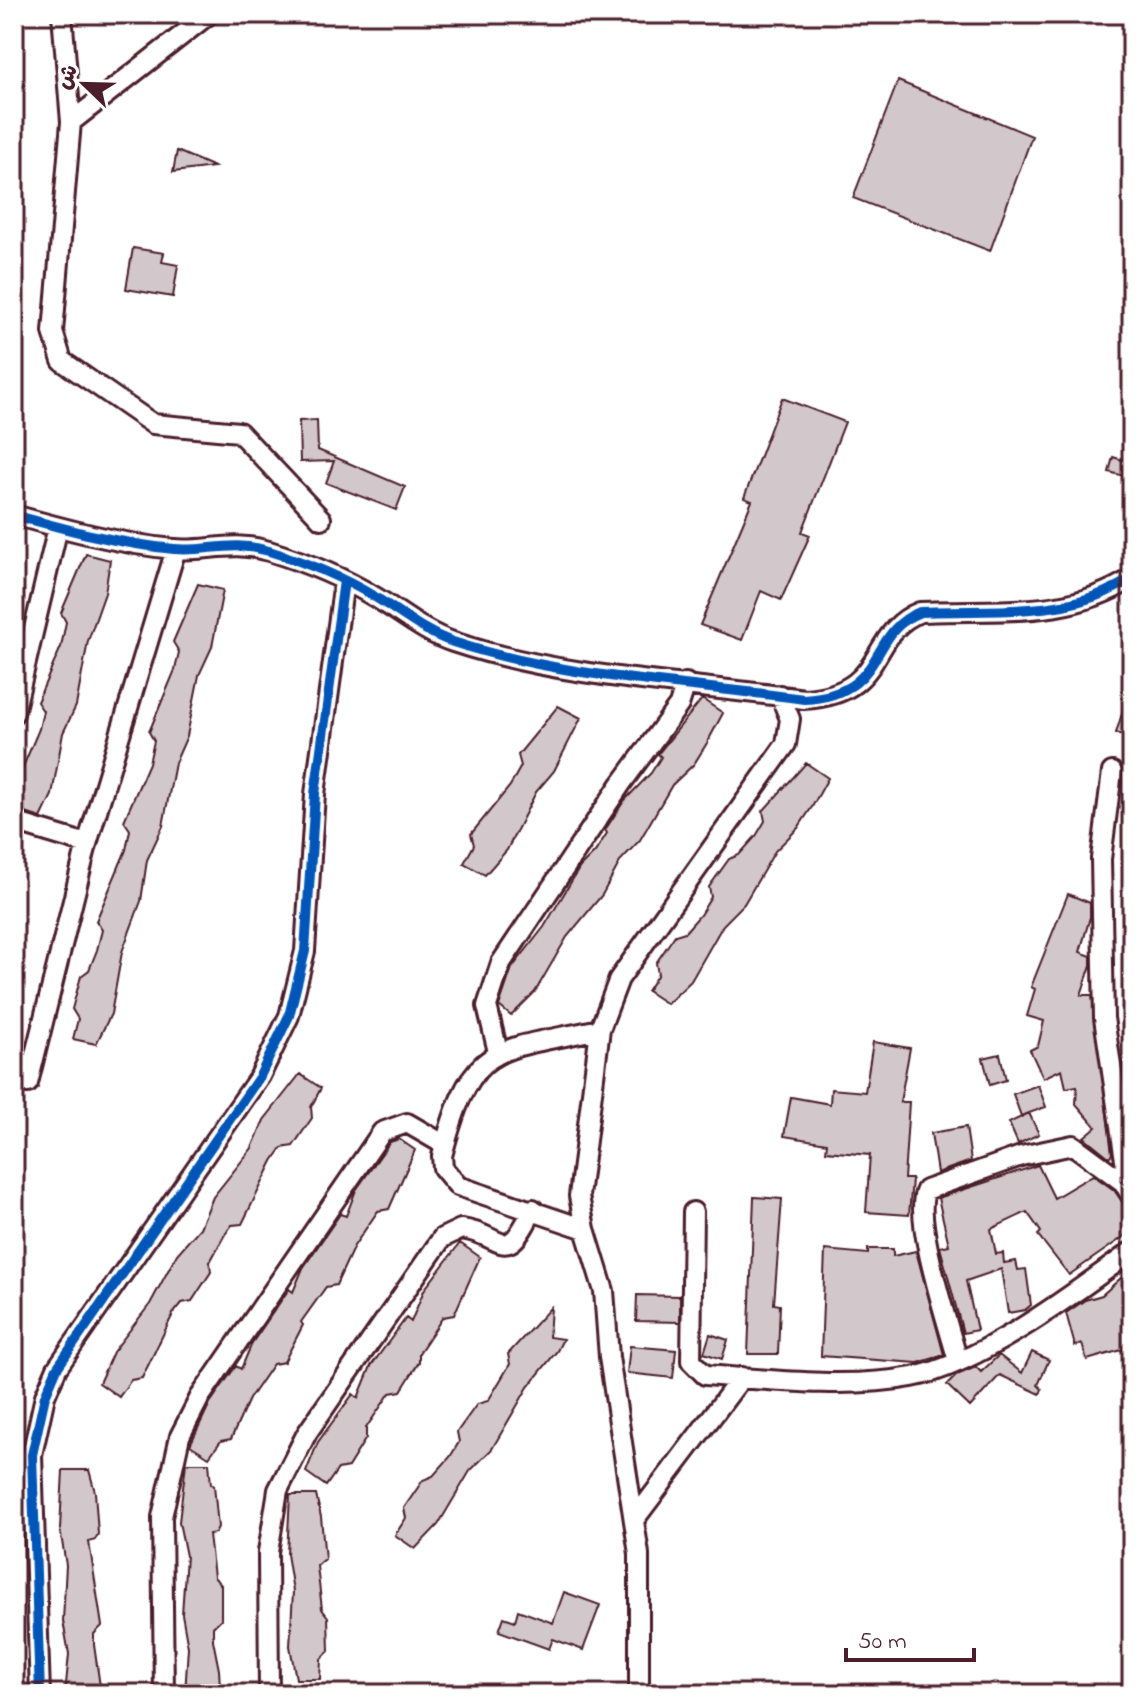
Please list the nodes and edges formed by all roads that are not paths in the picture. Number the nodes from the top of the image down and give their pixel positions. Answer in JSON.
{"nodes":[{"id":1,"x":62,"y":14,"type":"edge"},
{"id":2,"x":209,"y":14,"type":"edge"},
{"id":3,"x":71,"y":122,"type":"junction"},
{"id":4,"x":14,"y":515,"type":"edge"},
{"id":5,"x":321,"y":519,"type":"dead end"},
{"id":6,"x":58,"y":527,"type":"junction"},
{"id":7,"x":176,"y":549,"type":"junction"},
{"id":8,"x":1132,"y":578,"type":"edge"},
{"id":9,"x":344,"y":581,"type":"junction"},
{"id":10,"x":686,"y":683,"type":"junction"},
{"id":11,"x":780,"y":695,"type":"junction"},
{"id":12,"x":14,"y":713,"type":"edge"},
{"id":13,"x":1112,"y":772,"type":"dead end"},
{"id":14,"x":14,"y":822,"type":"edge"},
{"id":15,"x":87,"y":844,"type":"junction"},
{"id":16,"x":600,"y":1029,"type":"junction"},
{"id":17,"x":498,"y":1052,"type":"junction"},
{"id":18,"x":28,"y":1083,"type":"dead end"},
{"id":19,"x":445,"y":1145,"type":"junction"},
{"id":20,"x":1128,"y":1190,"type":"edge"},
{"id":21,"x":533,"y":1209,"type":"junction"},
{"id":22,"x":693,"y":1212,"type":"dead end"},
{"id":23,"x":585,"y":1229,"type":"junction"},
{"id":24,"x":1132,"y":1251,"type":"edge"},
{"id":25,"x":958,"y":1361,"type":"junction"},
{"id":26,"x":742,"y":1377,"type":"junction"},
{"id":27,"x":634,"y":1520,"type":"junction"},
{"id":28,"x":40,"y":1694,"type":"edge"},
{"id":29,"x":164,"y":1694,"type":"edge"},
{"id":30,"x":269,"y":1694,"type":"edge"},
{"id":31,"x":639,"y":1694,"type":"edge"}],
"edges":[{"from":1,"to":3,"type":"street"},
{"from":2,"to":3,"type":"street"},
{"from":3,"to":5,"type":"street"},
{"from":4,"to":6,"type":"street"},
{"from":6,"to":7,"type":"street"},
{"from":6,"to":12,"type":"street"},
{"from":7,"to":9,"type":"street"},
{"from":7,"to":15,"type":"street"},
{"from":8,"to":11,"type":"street"},
{"from":9,"to":10,"type":"street"},
{"from":9,"to":28,"type":"street"},
{"from":10,"to":11,"type":"street"},
{"from":10,"to":17,"type":"street"},
{"from":11,"to":16,"type":"street"},
{"from":13,"to":20,"type":"street"},
{"from":14,"to":15,"type":"street"},
{"from":15,"to":18,"type":"street"},
{"from":16,"to":17,"type":"street"},
{"from":16,"to":23,"type":"street"},
{"from":17,"to":19,"type":"street"},
{"from":19,"to":21,"type":"street"},
{"from":19,"to":29,"type":"street"},
{"from":20,"to":25,"type":"street"},
{"from":21,"to":23,"type":"street"},
{"from":21,"to":30,"type":"street"},
{"from":22,"to":26,"type":"street"},
{"from":23,"to":27,"type":"street"},
{"from":24,"to":25,"type":"street"},
{"from":25,"to":26,"type":"street"},
{"from":26,"to":27,"type":"street"},
{"from":27,"to":31,"type":"street"}]}
